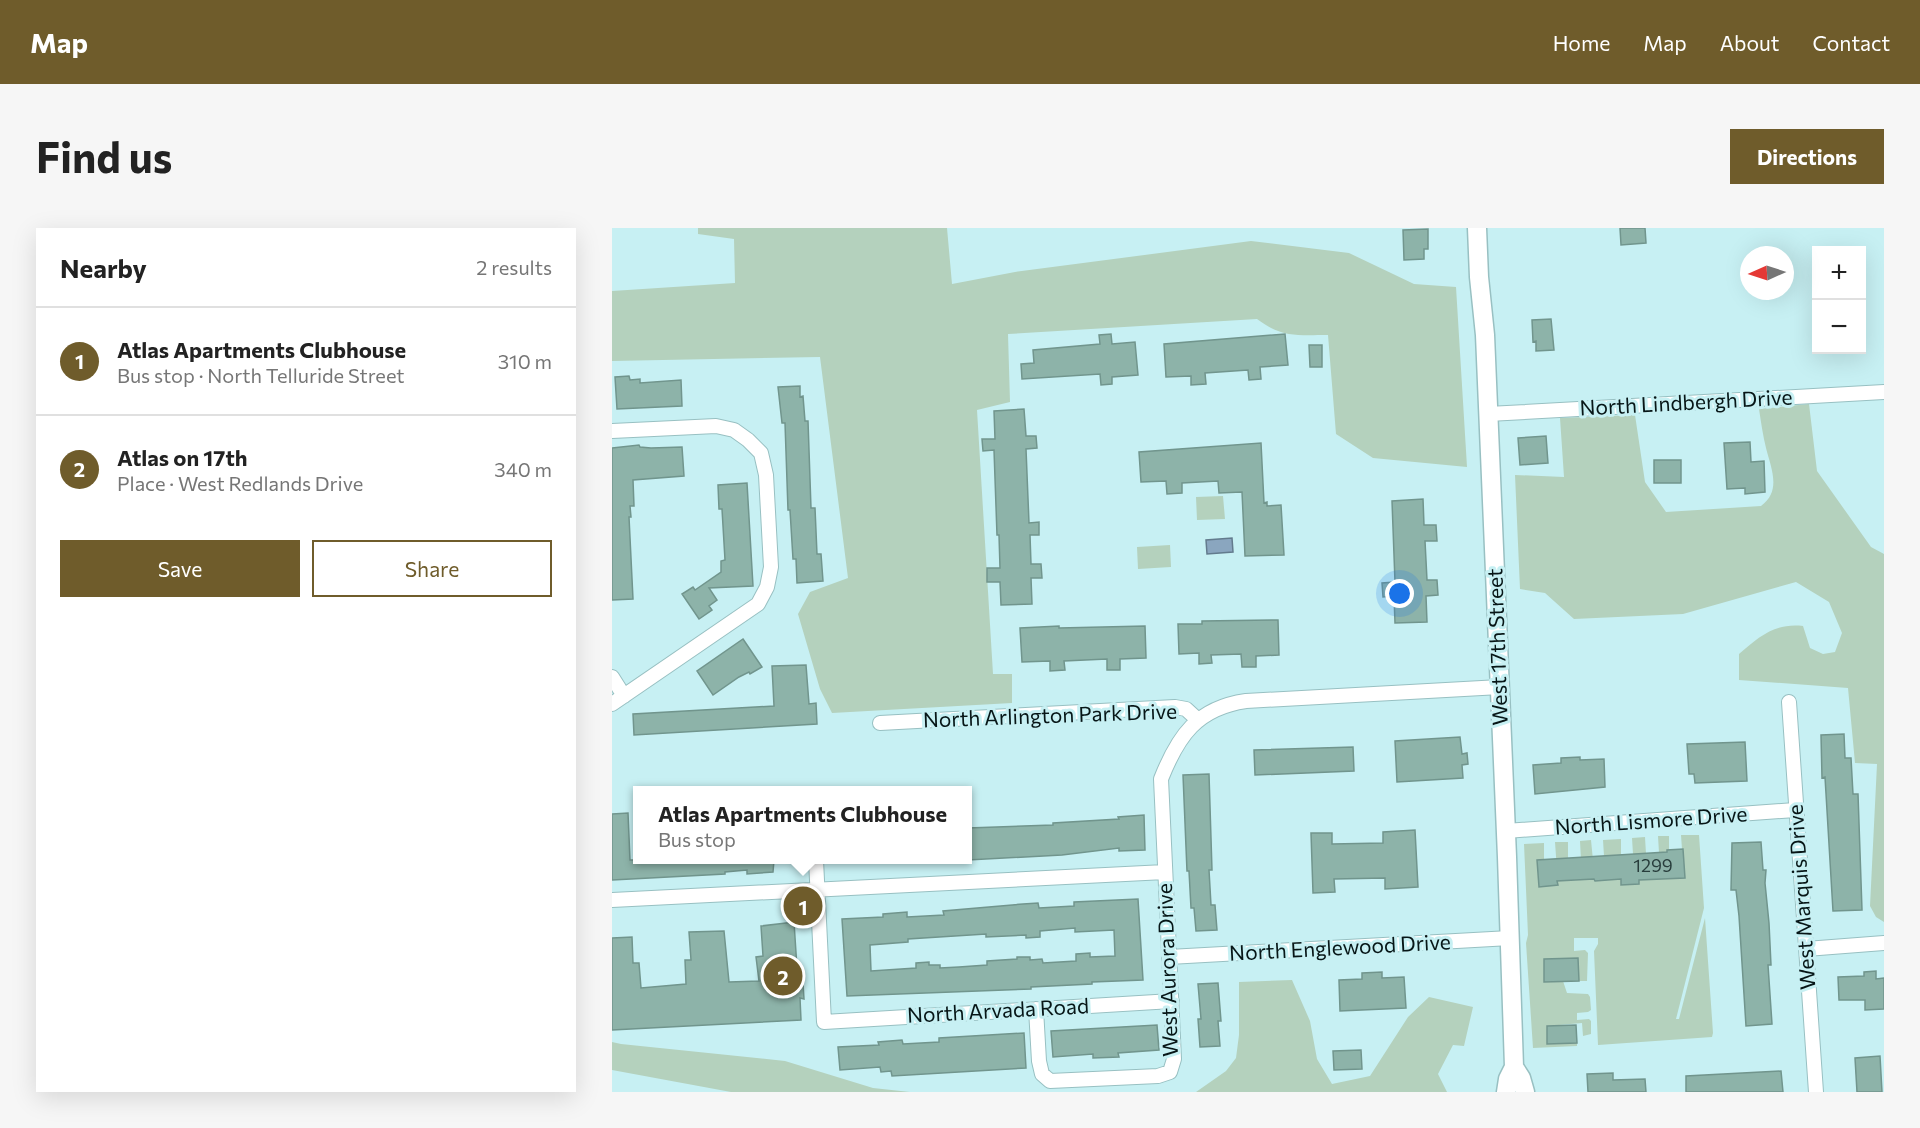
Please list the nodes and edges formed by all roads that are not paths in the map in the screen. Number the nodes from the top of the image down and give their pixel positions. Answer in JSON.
{"nodes":[{"id":1,"x":1477,"y":228,"type":"edge"},
{"id":2,"x":1884,"y":392,"type":"edge"},
{"id":3,"x":1488,"y":414,"type":"junction"},
{"id":4,"x":612,"y":431,"type":"edge"},
{"id":5,"x":612,"y":677,"type":"edge"},
{"id":6,"x":1500,"y":687,"type":"junction"},
{"id":7,"x":624,"y":696,"type":"junction"},
{"id":8,"x":1789,"y":702,"type":"dead end"},
{"id":9,"x":612,"y":704,"type":"edge"},
{"id":10,"x":1198,"y":720,"type":"junction"},
{"id":11,"x":879,"y":723,"type":"dead end"},
{"id":12,"x":1796,"y":810,"type":"junction"},
{"id":13,"x":1506,"y":831,"type":"junction"},
{"id":14,"x":816,"y":864,"type":"edge"},
{"id":15,"x":1165,"y":872,"type":"junction"},
{"id":16,"x":818,"y":891,"type":"junction"},
{"id":17,"x":612,"y":900,"type":"edge"},
{"id":18,"x":1510,"y":938,"type":"junction"},
{"id":19,"x":1884,"y":943,"type":"edge"},
{"id":20,"x":1806,"y":950,"type":"junction"},
{"id":21,"x":1169,"y":957,"type":"junction"},
{"id":22,"x":1172,"y":1001,"type":"junction"},
{"id":23,"x":1036,"y":1009,"type":"junction"},
{"id":24,"x":1514,"y":1067,"type":"junction"},
{"id":25,"x":1506,"y":1092,"type":"edge"},
{"id":26,"x":1525,"y":1092,"type":"edge"},
{"id":27,"x":1816,"y":1092,"type":"edge"}],
"edges":[{"from":1,"to":3,"type":"main road","name":"West 17th Street"},
{"from":2,"to":3,"type":"street","name":"North Lindbergh Drive"},
{"from":3,"to":6,"type":"main road","name":"West 17th Street"},
{"from":4,"to":7,"type":"street"},
{"from":5,"to":7,"type":"street"},
{"from":6,"to":10,"type":"street","name":"North Arlington Park Drive"},
{"from":6,"to":13,"type":"main road","name":"West 17th Street"},
{"from":7,"to":9,"type":"street"},
{"from":8,"to":12,"type":"street","name":"West Marquis Drive"},
{"from":10,"to":11,"type":"street","name":"North Arlington Park Drive"},
{"from":10,"to":15,"type":"street","name":"West Aurora Drive"},
{"from":12,"to":13,"type":"street","name":"North Lismore Drive"},
{"from":12,"to":20,"type":"street","name":"West Marquis Drive"},
{"from":13,"to":18,"type":"main road","name":"West 17th Street"},
{"from":14,"to":16,"type":"street"},
{"from":15,"to":16,"type":"street"},
{"from":15,"to":21,"type":"street","name":"West Aurora Drive"},
{"from":16,"to":17,"type":"street"},
{"from":16,"to":23,"type":"street","name":"North Arvada Road"},
{"from":18,"to":21,"type":"street","name":"North Englewood Drive"},
{"from":18,"to":24,"type":"main road","name":"West 17th Street"},
{"from":19,"to":20,"type":"street"},
{"from":20,"to":27,"type":"street","name":"West Marquis Drive"},
{"from":21,"to":22,"type":"street","name":"West Aurora Drive"},
{"from":22,"to":23,"type":"street","name":"North Arvada Road"},
{"from":22,"to":23,"type":"street","name":"West Aurora Drive"},
{"from":24,"to":25,"type":"main road","name":"West 17th Street"},
{"from":24,"to":26,"type":"main road","name":"West 17th Street"}]}
